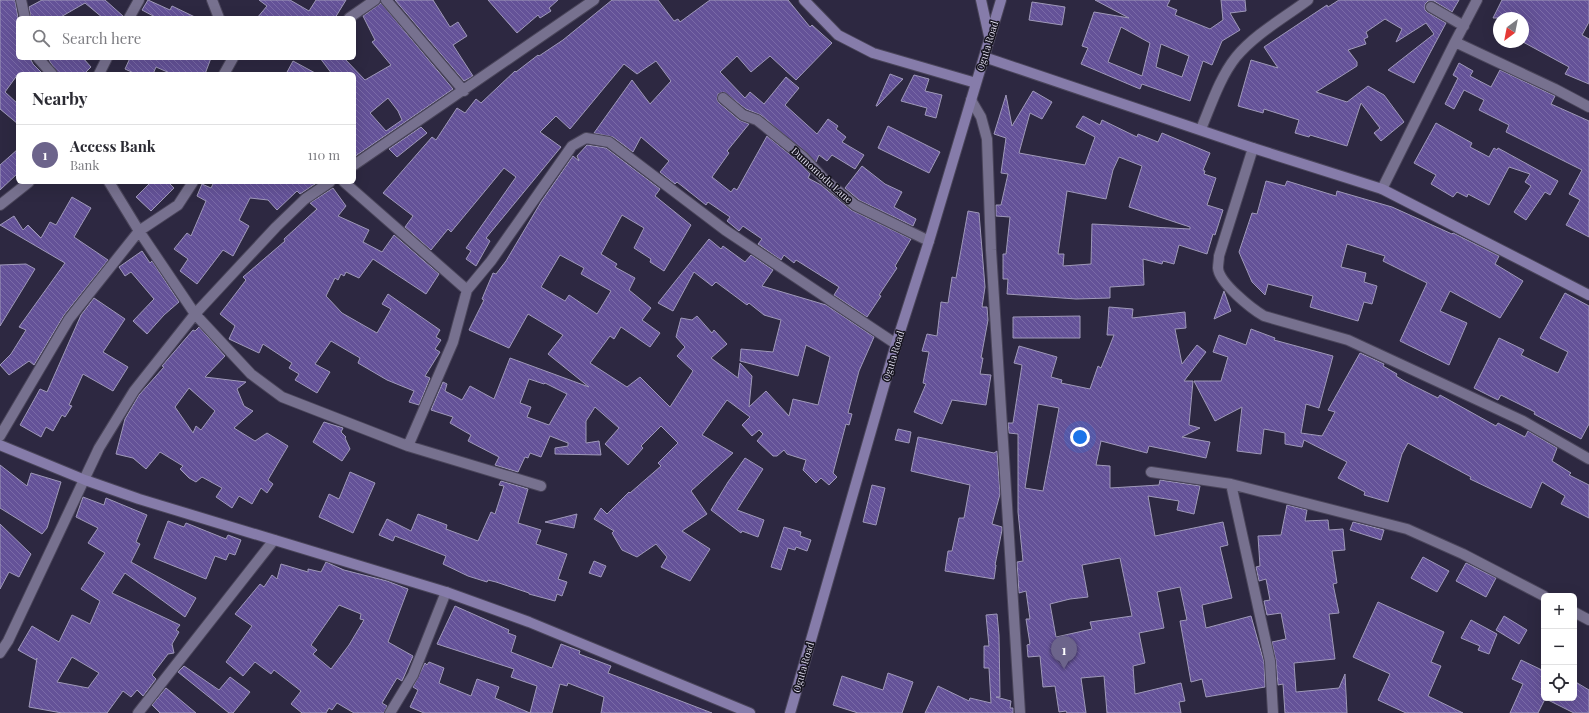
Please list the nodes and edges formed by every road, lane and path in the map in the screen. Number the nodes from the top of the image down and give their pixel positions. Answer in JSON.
{"nodes":[{"id":1,"x":22,"y":0,"type":"edge"},
{"id":2,"x":139,"y":0,"type":"edge"},
{"id":3,"x":212,"y":0,"type":"edge"},
{"id":4,"x":375,"y":0,"type":"edge"},
{"id":5,"x":386,"y":0,"type":"edge"},
{"id":6,"x":594,"y":0,"type":"edge"},
{"id":7,"x":804,"y":0,"type":"edge"},
{"id":8,"x":981,"y":0,"type":"edge"},
{"id":9,"x":1001,"y":0,"type":"edge"},
{"id":10,"x":1308,"y":0,"type":"edge"},
{"id":11,"x":1477,"y":0,"type":"edge"},
{"id":12,"x":581,"y":4,"type":"edge"},
{"id":13,"x":1431,"y":7,"type":"dead end"},
{"id":14,"x":25,"y":16,"type":"edge"},
{"id":15,"x":130,"y":16,"type":"edge"},
{"id":16,"x":217,"y":16,"type":"edge"},
{"id":17,"x":352,"y":16,"type":"edge"},
{"id":18,"x":1464,"y":26,"type":"junction"},
{"id":19,"x":989,"y":38,"type":"junction"},
{"id":20,"x":1455,"y":42,"type":"junction"},
{"id":21,"x":984,"y":57,"type":"junction"},
{"id":22,"x":40,"y":60,"type":"edge"},
{"id":23,"x":106,"y":60,"type":"edge"},
{"id":24,"x":232,"y":60,"type":"edge"},
{"id":25,"x":50,"y":72,"type":"edge"},
{"id":26,"x":100,"y":72,"type":"edge"},
{"id":27,"x":225,"y":72,"type":"edge"},
{"id":28,"x":976,"y":83,"type":"junction"},
{"id":29,"x":464,"y":91,"type":"junction"},
{"id":30,"x":723,"y":98,"type":"dead end"},
{"id":31,"x":971,"y":100,"type":"junction"},
{"id":32,"x":1589,"y":107,"type":"edge"},
{"id":33,"x":1201,"y":129,"type":"junction"},
{"id":34,"x":1253,"y":148,"type":"junction"},
{"id":35,"x":356,"y":164,"type":"edge"},
{"id":36,"x":26,"y":184,"type":"edge"},
{"id":37,"x":110,"y":184,"type":"edge"},
{"id":38,"x":192,"y":184,"type":"edge"},
{"id":39,"x":327,"y":184,"type":"edge"},
{"id":40,"x":346,"y":184,"type":"edge"},
{"id":41,"x":1382,"y":189,"type":"junction"},
{"id":42,"x":0,"y":205,"type":"edge"},
{"id":43,"x":139,"y":232,"type":"junction"},
{"id":44,"x":929,"y":241,"type":"junction"},
{"id":45,"x":467,"y":290,"type":"junction"},
{"id":46,"x":1589,"y":295,"type":"edge"},
{"id":47,"x":195,"y":314,"type":"junction"},
{"id":48,"x":896,"y":344,"type":"junction"},
{"id":49,"x":0,"y":436,"type":"edge"},
{"id":50,"x":0,"y":445,"type":"edge"},
{"id":51,"x":408,"y":446,"type":"junction"},
{"id":52,"x":1589,"y":458,"type":"edge"},
{"id":53,"x":1151,"y":472,"type":"dead end"},
{"id":54,"x":85,"y":480,"type":"junction"},
{"id":55,"x":1231,"y":484,"type":"junction"},
{"id":56,"x":541,"y":486,"type":"dead end"},
{"id":57,"x":274,"y":540,"type":"junction"},
{"id":58,"x":446,"y":592,"type":"junction"},
{"id":59,"x":1541,"y":594,"type":"edge"},
{"id":60,"x":1577,"y":614,"type":"edge"},
{"id":61,"x":1589,"y":620,"type":"edge"},
{"id":62,"x":0,"y":653,"type":"edge"},
{"id":63,"x":138,"y":713,"type":"edge"},
{"id":64,"x":390,"y":713,"type":"edge"},
{"id":65,"x":750,"y":713,"type":"edge"},
{"id":66,"x":790,"y":713,"type":"edge"},
{"id":67,"x":1020,"y":713,"type":"edge"},
{"id":68,"x":1274,"y":713,"type":"edge"}],
"edges":[{"from":1,"to":14,"type":"street"},
{"from":2,"to":15,"type":"street"},
{"from":3,"to":16,"type":"street"},
{"from":4,"to":17,"type":"street"},
{"from":5,"to":29,"type":"street"},
{"from":6,"to":12,"type":"street"},
{"from":7,"to":28,"type":"street"},
{"from":8,"to":19,"type":"street"},
{"from":9,"to":19,"type":"street","name":"Oguta Road"},
{"from":10,"to":33,"type":"street"},
{"from":11,"to":18,"type":"street"},
{"from":12,"to":29,"type":"street"},
{"from":13,"to":18,"type":"street"},
{"from":18,"to":20,"type":"street"},
{"from":19,"to":21,"type":"street","name":"Oguta Road"},
{"from":20,"to":32,"type":"street"},
{"from":20,"to":41,"type":"street"},
{"from":21,"to":28,"type":"street","name":"Oguta Road"},
{"from":21,"to":33,"type":"street"},
{"from":22,"to":25,"type":"street"},
{"from":23,"to":26,"type":"street"},
{"from":24,"to":27,"type":"street"},
{"from":28,"to":31,"type":"street","name":"Oguta Road"},
{"from":29,"to":35,"type":"street"},
{"from":30,"to":44,"type":"street","name":"Dumomodu Lane"},
{"from":31,"to":44,"type":"street","name":"Oguta Road"},
{"from":31,"to":67,"type":"street"},
{"from":33,"to":34,"type":"street"},
{"from":34,"to":41,"type":"street"},
{"from":34,"to":52,"type":"street"},
{"from":36,"to":42,"type":"street"},
{"from":37,"to":43,"type":"street"},
{"from":38,"to":43,"type":"street"},
{"from":39,"to":47,"type":"street"},
{"from":40,"to":45,"type":"street"},
{"from":41,"to":46,"type":"street"},
{"from":43,"to":47,"type":"street"},
{"from":43,"to":49,"type":"street"},
{"from":44,"to":48,"type":"street","name":"Oguta Road"},
{"from":45,"to":48,"type":"street"},
{"from":45,"to":51,"type":"street"},
{"from":47,"to":51,"type":"street"},
{"from":47,"to":54,"type":"street"},
{"from":48,"to":66,"type":"street","name":"Oguta Road"},
{"from":50,"to":54,"type":"street"},
{"from":51,"to":56,"type":"street"},
{"from":53,"to":55,"type":"street"},
{"from":54,"to":57,"type":"street"},
{"from":54,"to":62,"type":"street"},
{"from":55,"to":59,"type":"street"},
{"from":55,"to":68,"type":"street"},
{"from":57,"to":58,"type":"street"},
{"from":57,"to":63,"type":"street"},
{"from":58,"to":64,"type":"street"},
{"from":58,"to":65,"type":"street"},
{"from":60,"to":61,"type":"street"}]}
